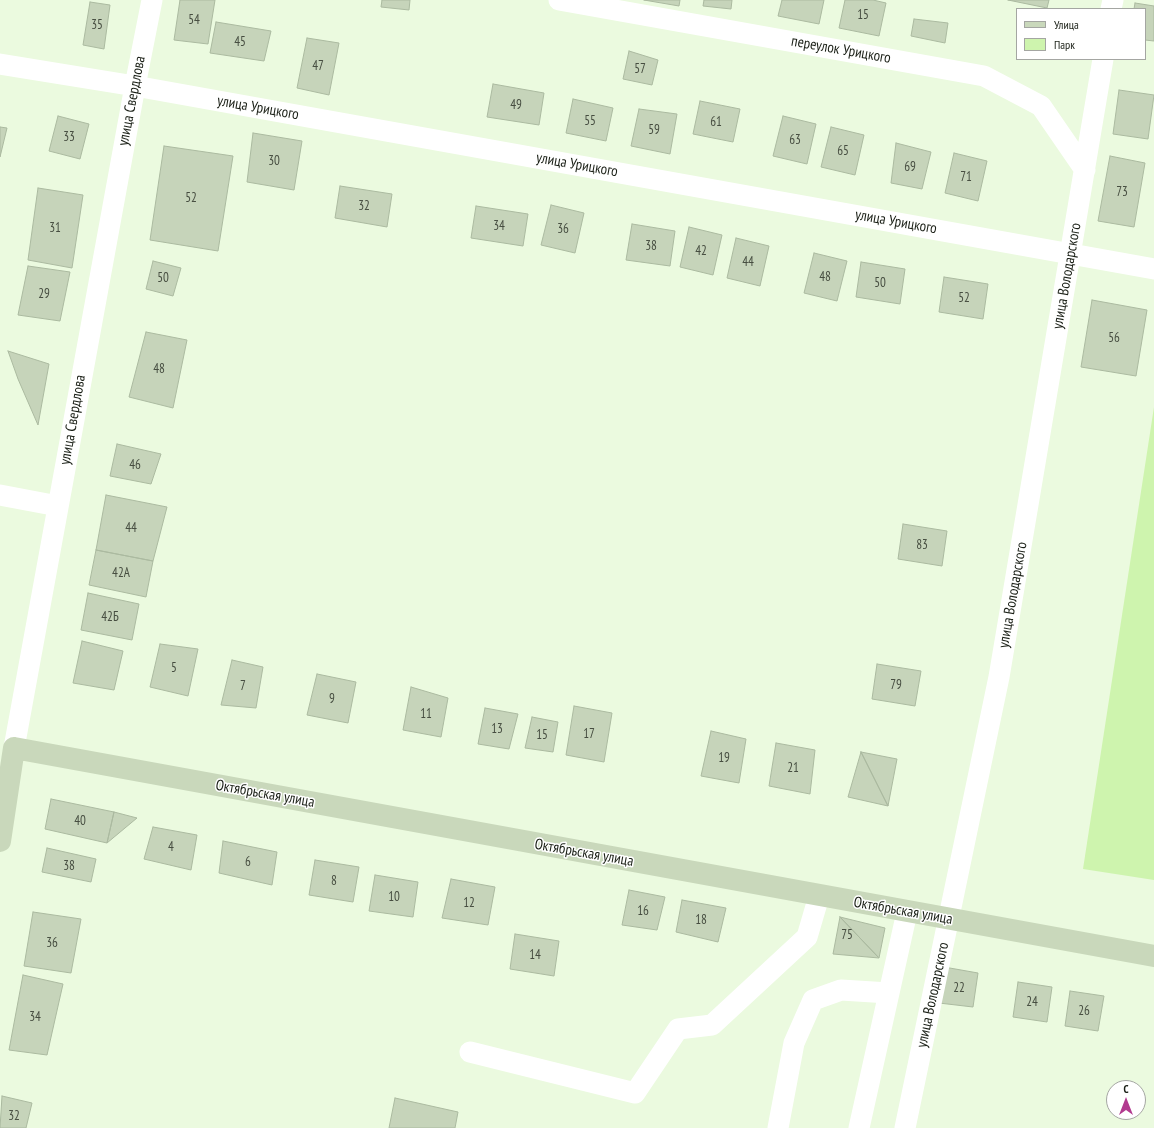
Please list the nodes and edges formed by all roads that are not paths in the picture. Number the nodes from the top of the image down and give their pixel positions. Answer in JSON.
{"nodes":[{"id":1,"x":152,"y":0,"type":"edge"},
{"id":2,"x":559,"y":0,"type":"edge"},
{"id":3,"x":1103,"y":60,"type":"edge"},
{"id":4,"x":0,"y":64,"type":"edge"},
{"id":5,"x":135,"y":86,"type":"junction"},
{"id":6,"x":1085,"y":170,"type":"junction"},
{"id":7,"x":1071,"y":253,"type":"junction"},
{"id":8,"x":1154,"y":269,"type":"edge"},
{"id":9,"x":0,"y":495,"type":"edge"},
{"id":10,"x":58,"y":506,"type":"junction"},
{"id":11,"x":14,"y":748,"type":"junction"},
{"id":12,"x":0,"y":841,"type":"edge"},
{"id":13,"x":819,"y":896,"type":"junction"},
{"id":14,"x":907,"y":912,"type":"junction"},
{"id":15,"x":949,"y":919,"type":"junction"},
{"id":16,"x":1154,"y":956,"type":"edge"},
{"id":17,"x":889,"y":994,"type":"junction"},
{"id":18,"x":470,"y":1052,"type":"dead end"},
{"id":19,"x":778,"y":1128,"type":"edge"},
{"id":20,"x":859,"y":1128,"type":"edge"},
{"id":21,"x":905,"y":1128,"type":"edge"}],
"edges":[{"from":1,"to":5,"type":"street","name":"улица Свердлова"},
{"from":2,"to":6,"type":"street","name":"переулок Урицкого"},
{"from":3,"to":6,"type":"street","name":"улица Володарского"},
{"from":4,"to":5,"type":"street","name":"улица Урицкого"},
{"from":5,"to":7,"type":"street","name":"улица Урицкого"},
{"from":5,"to":10,"type":"street","name":"улица Свердлова"},
{"from":6,"to":7,"type":"street","name":"улица Володарского"},
{"from":7,"to":8,"type":"street","name":"улица Урицкого"},
{"from":7,"to":15,"type":"street","name":"улица Володарского"},
{"from":9,"to":10,"type":"street"},
{"from":10,"to":11,"type":"street","name":"улица Свердлова"},
{"from":11,"to":12,"type":"street","name":"улица Свердлова"},
{"from":11,"to":13,"type":"street","name":"Октябрьская улица"},
{"from":13,"to":14,"type":"street","name":"Октябрьская улица"},
{"from":13,"to":18,"type":"street"},
{"from":14,"to":15,"type":"street","name":"Октябрьская улица"},
{"from":14,"to":17,"type":"street"},
{"from":15,"to":16,"type":"street","name":"Октябрьская улица"},
{"from":15,"to":21,"type":"street","name":"улица Володарского"},
{"from":17,"to":19,"type":"street"},
{"from":17,"to":20,"type":"street"}]}
